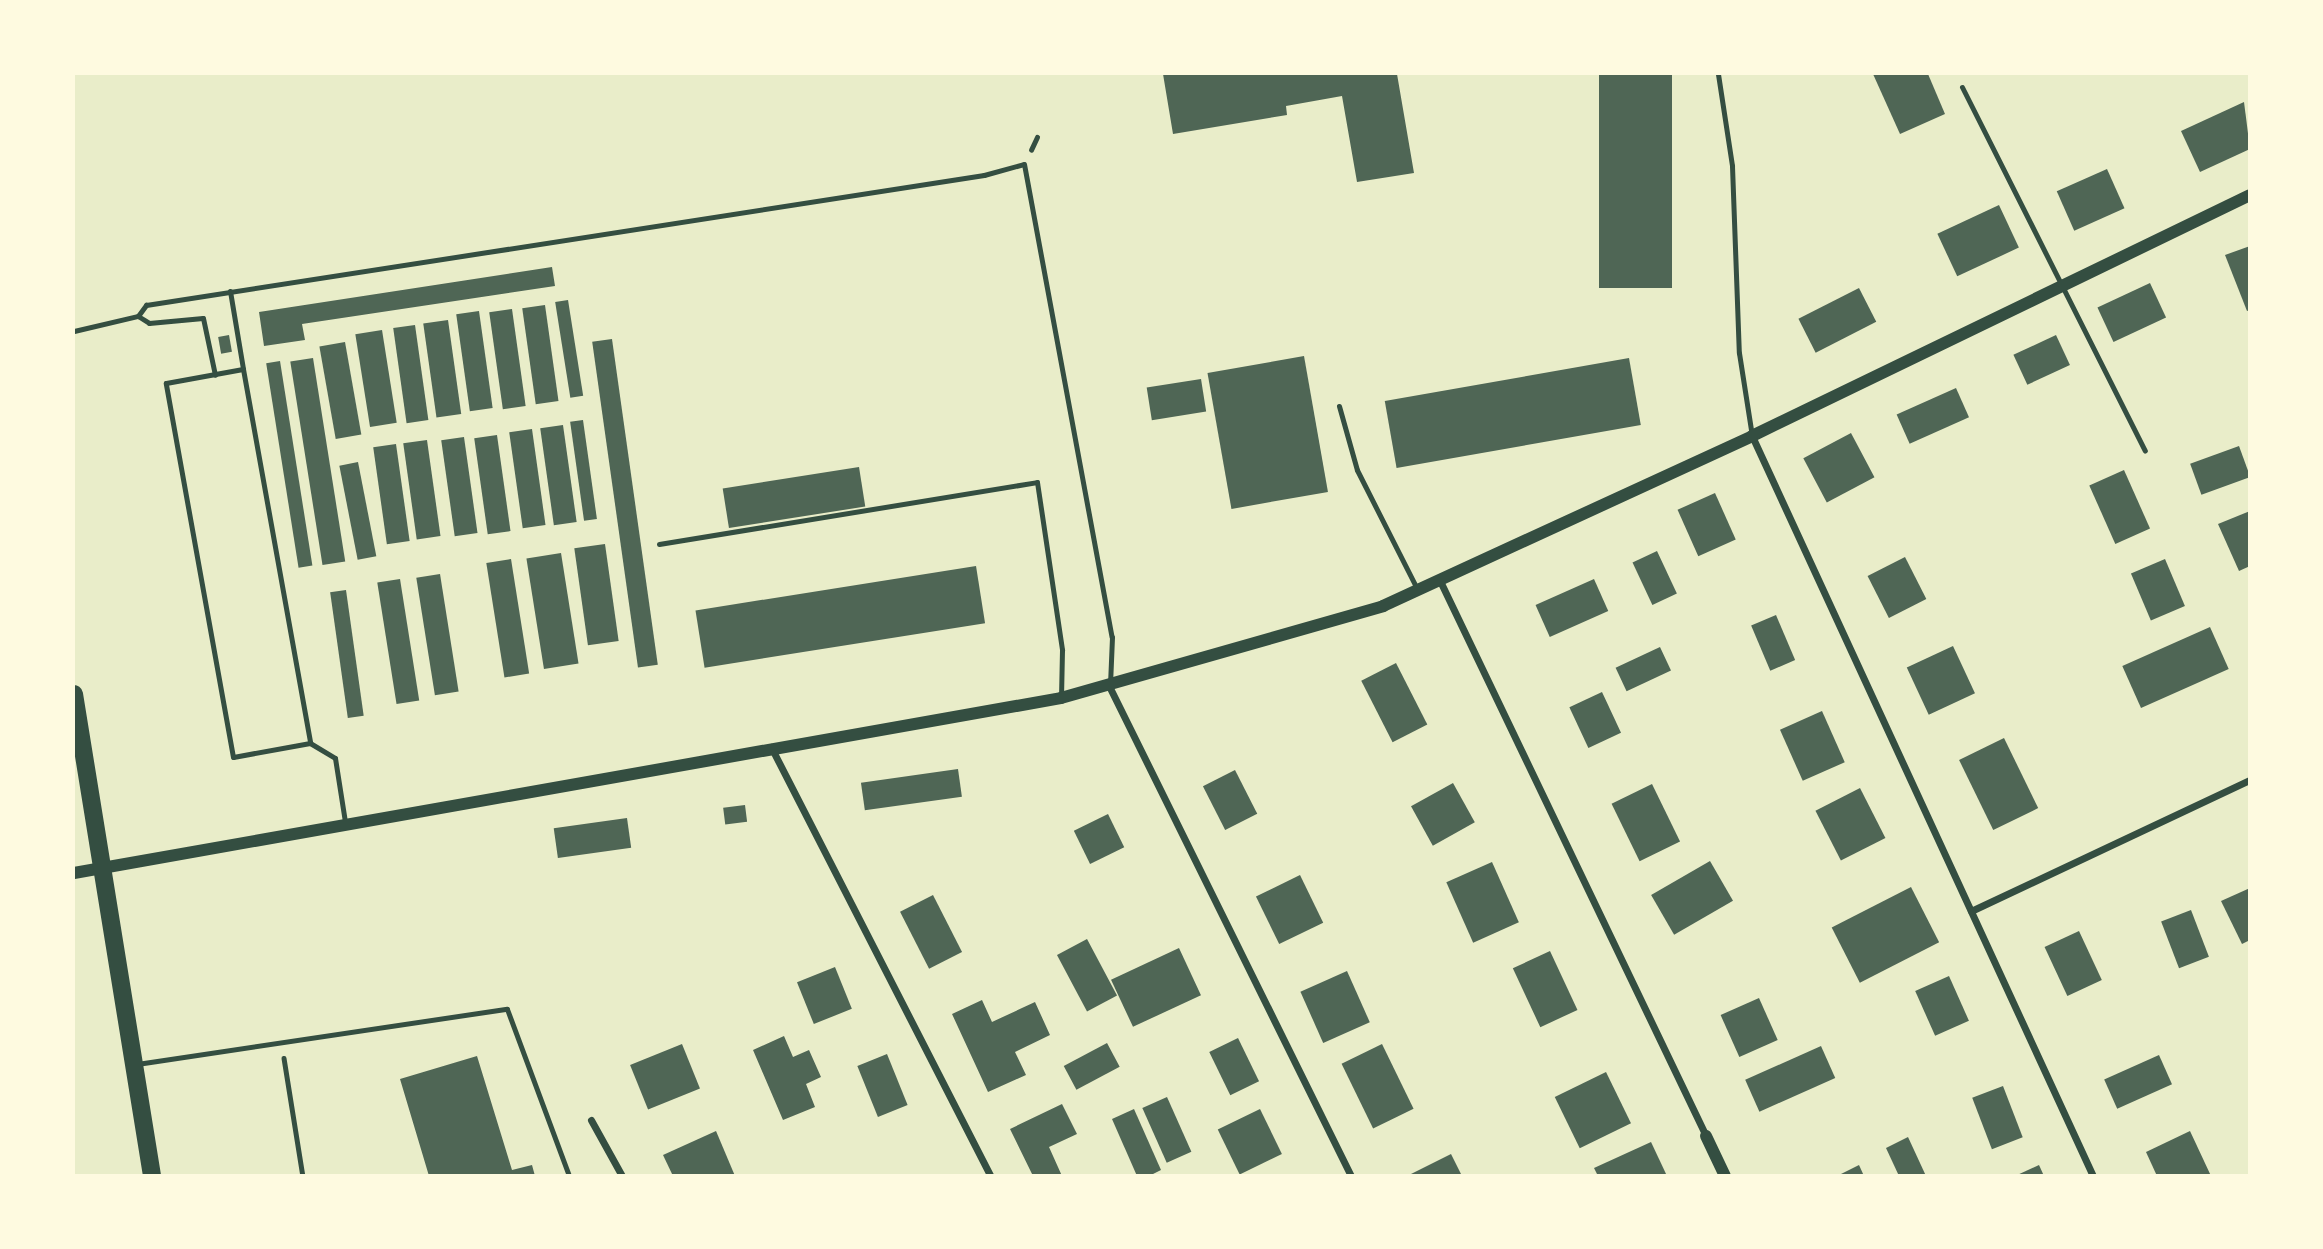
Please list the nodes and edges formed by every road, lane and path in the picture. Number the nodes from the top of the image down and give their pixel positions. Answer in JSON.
{"nodes":[{"id":1,"x":1718,"y":74,"type":"edge"},
{"id":2,"x":1962,"y":88,"type":"dead end"},
{"id":3,"x":2249,"y":195,"type":"edge"},
{"id":4,"x":2062,"y":282,"type":"junction"},
{"id":5,"x":230,"y":292,"type":"junction"},
{"id":6,"x":138,"y":316,"type":"junction"},
{"id":7,"x":74,"y":331,"type":"edge"},
{"id":8,"x":243,"y":369,"type":"junction"},
{"id":9,"x":215,"y":375,"type":"junction"},
{"id":10,"x":1339,"y":405,"type":"dead end"},
{"id":11,"x":1752,"y":436,"type":"junction"},
{"id":12,"x":2145,"y":450,"type":"dead end"},
{"id":13,"x":659,"y":544,"type":"dead end"},
{"id":14,"x":1441,"y":583,"type":"junction"},
{"id":15,"x":1418,"y":592,"type":"junction"},
{"id":16,"x":1110,"y":688,"type":"junction"},
{"id":17,"x":74,"y":694,"type":"edge"},
{"id":18,"x":1061,"y":698,"type":"junction"},
{"id":19,"x":310,"y":743,"type":"junction"},
{"id":20,"x":770,"y":746,"type":"junction"},
{"id":21,"x":2249,"y":780,"type":"edge"},
{"id":22,"x":345,"y":822,"type":"junction"},
{"id":23,"x":101,"y":867,"type":"junction"},
{"id":24,"x":74,"y":873,"type":"edge"},
{"id":25,"x":1971,"y":911,"type":"junction"},
{"id":26,"x":281,"y":1040,"type":"junction"},
{"id":27,"x":134,"y":1064,"type":"junction"},
{"id":28,"x":591,"y":1120,"type":"dead end"},
{"id":29,"x":1706,"y":1136,"type":"joint"},
{"id":30,"x":152,"y":1175,"type":"edge"},
{"id":31,"x":303,"y":1175,"type":"edge"},
{"id":32,"x":569,"y":1175,"type":"edge"},
{"id":33,"x":622,"y":1175,"type":"edge"},
{"id":34,"x":991,"y":1175,"type":"edge"},
{"id":35,"x":1351,"y":1175,"type":"edge"},
{"id":36,"x":1725,"y":1175,"type":"edge"},
{"id":37,"x":2093,"y":1175,"type":"edge"}],
"edges":[{"from":1,"to":11,"type":"lane"},
{"from":2,"to":4,"type":"lane"},
{"from":3,"to":4,"type":"street"},
{"from":4,"to":11,"type":"street"},
{"from":4,"to":12,"type":"lane"},
{"from":5,"to":6,"type":"lane"},
{"from":5,"to":8,"type":"lane"},
{"from":5,"to":16,"type":"lane"},
{"from":6,"to":7,"type":"lane"},
{"from":6,"to":9,"type":"lane"},
{"from":8,"to":9,"type":"lane"},
{"from":8,"to":19,"type":"lane"},
{"from":9,"to":19,"type":"lane"},
{"from":10,"to":15,"type":"lane"},
{"from":11,"to":14,"type":"street"},
{"from":11,"to":25,"type":"street"},
{"from":13,"to":18,"type":"lane"},
{"from":14,"to":15,"type":"street"},
{"from":14,"to":29,"type":"street"},
{"from":15,"to":16,"type":"street"},
{"from":16,"to":18,"type":"street"},
{"from":16,"to":35,"type":"street"},
{"from":17,"to":23,"type":"main road"},
{"from":18,"to":20,"type":"street"},
{"from":19,"to":22,"type":"lane"},
{"from":20,"to":22,"type":"street"},
{"from":20,"to":34,"type":"street"},
{"from":21,"to":25,"type":"street"},
{"from":22,"to":23,"type":"street"},
{"from":23,"to":24,"type":"street"},
{"from":23,"to":27,"type":"main road"},
{"from":25,"to":37,"type":"street"},
{"from":26,"to":27,"type":"lane"},
{"from":26,"to":31,"type":"path"},
{"from":26,"to":32,"type":"lane"},
{"from":27,"to":30,"type":"main road"},
{"from":28,"to":33,"type":"street"},
{"from":29,"to":36,"type":"street"}]}
